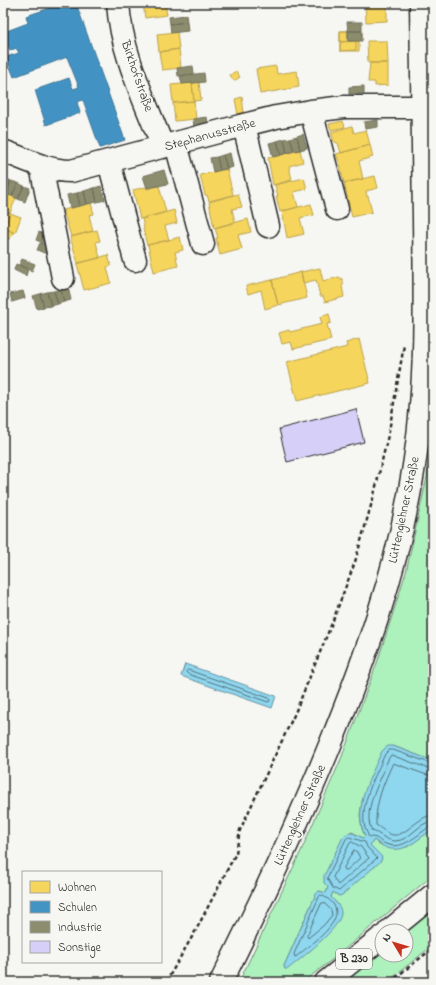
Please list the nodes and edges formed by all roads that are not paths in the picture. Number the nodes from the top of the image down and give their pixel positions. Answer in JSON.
{"nodes":[{"id":1,"x":118,"y":3,"type":"edge"},
{"id":2,"x":421,"y":3,"type":"edge"},
{"id":3,"x":428,"y":107,"type":"edge"},
{"id":4,"x":311,"y":111,"type":"junction"},
{"id":5,"x":244,"y":125,"type":"junction"},
{"id":6,"x":169,"y":146,"type":"junction"},
{"id":7,"x":3,"y":151,"type":"edge"},
{"id":8,"x":109,"y":162,"type":"junction"},
{"id":9,"x":41,"y":166,"type":"junction"},
{"id":10,"x":337,"y":209,"type":"dead end"},
{"id":11,"x":268,"y":226,"type":"dead end"},
{"id":12,"x":203,"y":244,"type":"dead end"},
{"id":13,"x":135,"y":260,"type":"dead end"},
{"id":14,"x":63,"y":278,"type":"dead end"},
{"id":15,"x":433,"y":895,"type":"edge"},
{"id":16,"x":399,"y":923,"type":"edge"},
{"id":17,"x":374,"y":943,"type":"edge"},
{"id":18,"x":221,"y":982,"type":"edge"},
{"id":19,"x":326,"y":982,"type":"edge"}],
"edges":[{"from":1,"to":6,"type":"street","name":"Birkhofstraße"},
{"from":2,"to":3,"type":"street","name":"Lüttenglehner Straße"},
{"from":3,"to":4,"type":"street","name":"Stephanusstraße"},
{"from":3,"to":18,"type":"street","name":"Lüttenglehner Straße"},
{"from":4,"to":5,"type":"street","name":"Stephanusstraße"},
{"from":4,"to":10,"type":"street"},
{"from":5,"to":6,"type":"street","name":"Stephanusstraße"},
{"from":5,"to":11,"type":"street"},
{"from":6,"to":8,"type":"street","name":"Stephanusstraße"},
{"from":6,"to":12,"type":"street","name":"Birkhofstraße"},
{"from":7,"to":9,"type":"street","name":"Stephanusstraße"},
{"from":8,"to":9,"type":"street","name":"Stephanusstraße"},
{"from":8,"to":13,"type":"street"},
{"from":9,"to":14,"type":"street"},
{"from":15,"to":16,"type":"street"},
{"from":17,"to":19,"type":"street","number":"B 230"}]}
